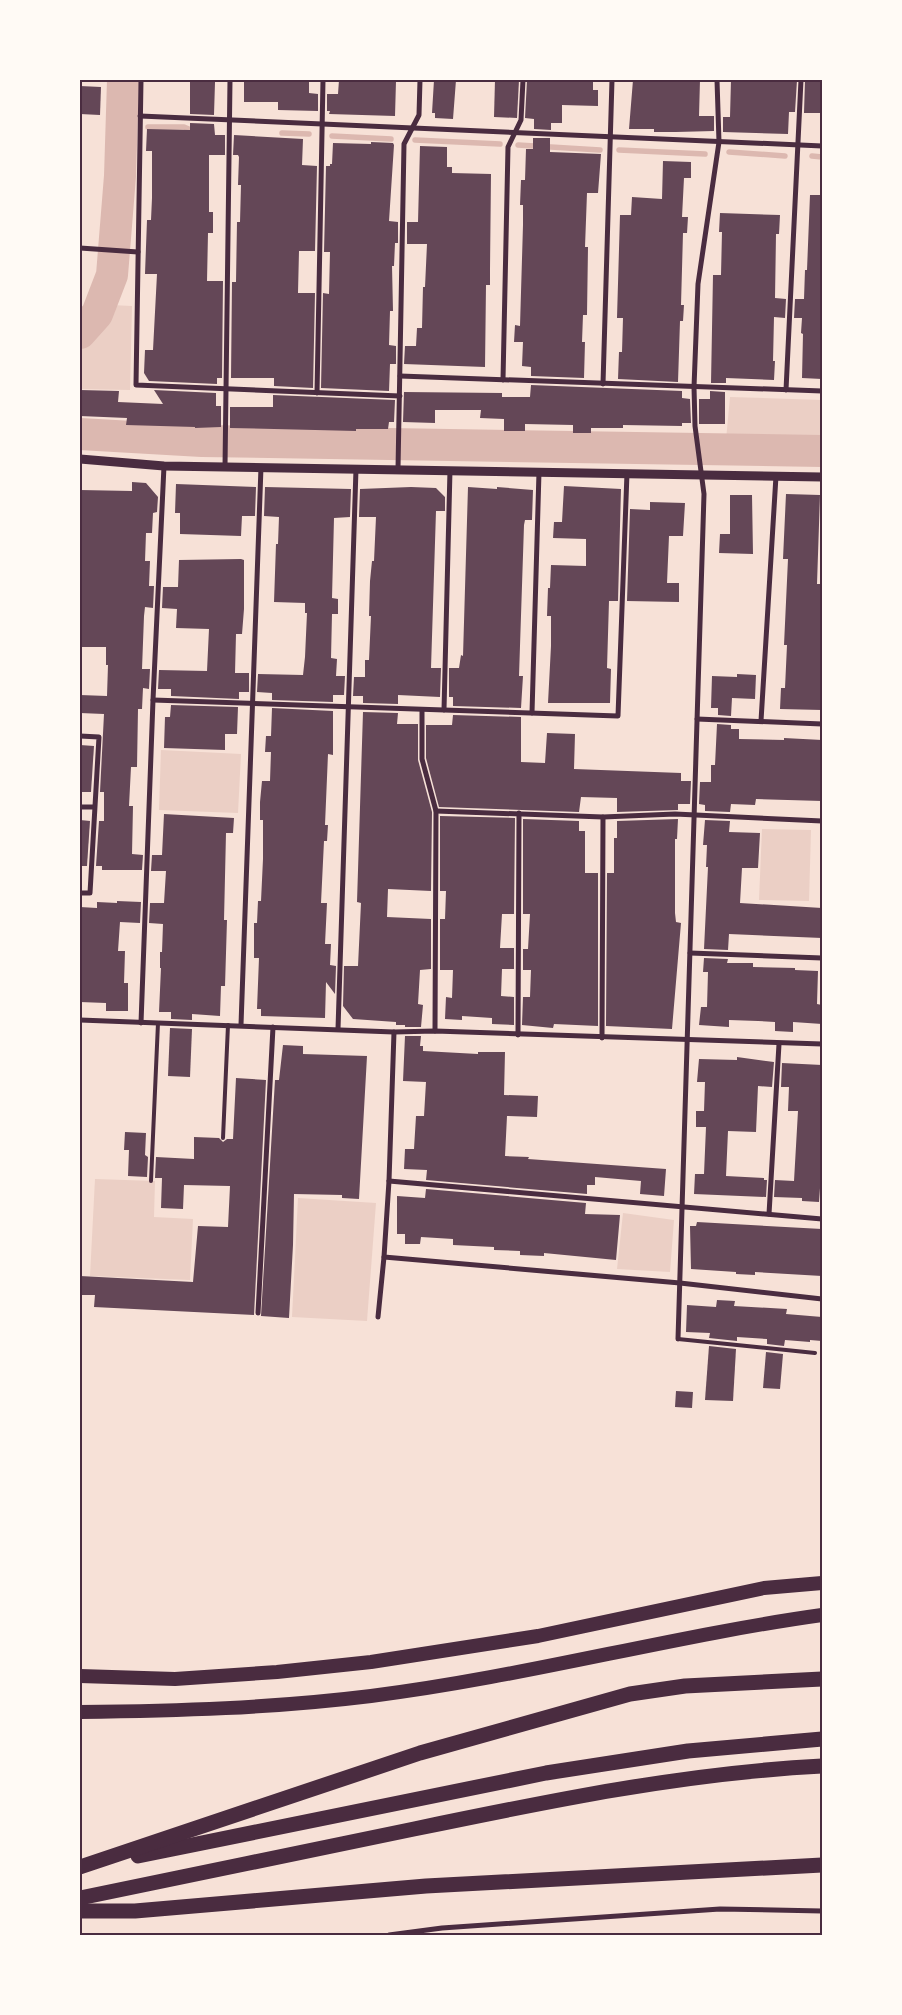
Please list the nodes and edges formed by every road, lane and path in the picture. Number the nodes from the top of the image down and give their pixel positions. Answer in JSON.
{"nodes":[{"id":1,"x":141,"y":80,"type":"edge"},
{"id":2,"x":230,"y":80,"type":"edge"},
{"id":3,"x":323,"y":80,"type":"edge"},
{"id":4,"x":420,"y":80,"type":"edge"},
{"id":5,"x":523,"y":80,"type":"edge"},
{"id":6,"x":612,"y":80,"type":"edge"},
{"id":7,"x":717,"y":80,"type":"edge"},
{"id":8,"x":801,"y":80,"type":"edge"},
{"id":9,"x":140,"y":116,"type":"junction"},
{"id":10,"x":230,"y":120,"type":"junction"},
{"id":11,"x":322,"y":124,"type":"junction"},
{"id":12,"x":411,"y":128,"type":"junction"},
{"id":13,"x":514,"y":133,"type":"junction"},
{"id":14,"x":609,"y":137,"type":"junction"},
{"id":15,"x":719,"y":142,"type":"junction"},
{"id":16,"x":798,"y":145,"type":"junction"},
{"id":17,"x":822,"y":146,"type":"edge"},
{"id":18,"x":80,"y":248,"type":"edge"},
{"id":19,"x":138,"y":252,"type":"junction"},
{"id":20,"x":400,"y":376,"type":"junction"},
{"id":21,"x":503,"y":380,"type":"junction"},
{"id":22,"x":603,"y":384,"type":"junction"},
{"id":23,"x":694,"y":387,"type":"junction"},
{"id":24,"x":226,"y":389,"type":"junction"},
{"id":25,"x":786,"y":390,"type":"junction"},
{"id":26,"x":822,"y":391,"type":"edge"},
{"id":27,"x":317,"y":393,"type":"junction"},
{"id":28,"x":400,"y":396,"type":"junction"},
{"id":29,"x":80,"y":459,"type":"edge"},
{"id":30,"x":164,"y":466,"type":"junction"},
{"id":31,"x":225,"y":466,"type":"junction"},
{"id":32,"x":260,"y":467,"type":"junction"},
{"id":33,"x":356,"y":469,"type":"junction"},
{"id":34,"x":398,"y":469,"type":"junction"},
{"id":35,"x":450,"y":470,"type":"junction"},
{"id":36,"x":539,"y":472,"type":"junction"},
{"id":37,"x":627,"y":473,"type":"junction"},
{"id":38,"x":702,"y":474,"type":"junction"},
{"id":39,"x":776,"y":476,"type":"junction"},
{"id":40,"x":822,"y":477,"type":"edge"},
{"id":41,"x":153,"y":700,"type":"junction"},
{"id":42,"x":253,"y":703,"type":"junction"},
{"id":43,"x":348,"y":707,"type":"junction"},
{"id":44,"x":422,"y":710,"type":"junction"},
{"id":45,"x":444,"y":710,"type":"junction"},
{"id":46,"x":532,"y":713,"type":"junction"},
{"id":47,"x":697,"y":719,"type":"junction"},
{"id":48,"x":761,"y":721,"type":"junction"},
{"id":49,"x":822,"y":724,"type":"edge"},
{"id":50,"x":80,"y":736,"type":"edge"},
{"id":51,"x":80,"y":807,"type":"edge"},
{"id":52,"x":94,"y":807,"type":"junction"},
{"id":53,"x":436,"y":810,"type":"junction"},
{"id":54,"x":519,"y":813,"type":"junction"},
{"id":55,"x":694,"y":815,"type":"junction"},
{"id":56,"x":603,"y":817,"type":"junction"},
{"id":57,"x":822,"y":821,"type":"edge"},
{"id":58,"x":80,"y":893,"type":"edge"},
{"id":59,"x":690,"y":953,"type":"junction"},
{"id":60,"x":822,"y":958,"type":"edge"},
{"id":61,"x":80,"y":1020,"type":"edge"},
{"id":62,"x":141,"y":1022,"type":"junction"},
{"id":63,"x":158,"y":1023,"type":"junction"},
{"id":64,"x":228,"y":1025,"type":"junction"},
{"id":65,"x":241,"y":1025,"type":"junction"},
{"id":66,"x":273,"y":1027,"type":"junction"},
{"id":67,"x":338,"y":1029,"type":"junction"},
{"id":68,"x":435,"y":1031,"type":"junction"},
{"id":69,"x":394,"y":1032,"type":"junction"},
{"id":70,"x":518,"y":1035,"type":"junction"},
{"id":71,"x":602,"y":1038,"type":"junction"},
{"id":72,"x":687,"y":1040,"type":"junction"},
{"id":73,"x":778,"y":1044,"type":"junction"},
{"id":74,"x":822,"y":1044,"type":"edge"},
{"id":75,"x":223,"y":1138,"type":"dead end"},
{"id":76,"x":152,"y":1181,"type":"dead end"},
{"id":77,"x":389,"y":1182,"type":"junction"},
{"id":78,"x":682,"y":1206,"type":"junction"},
{"id":79,"x":769,"y":1214,"type":"junction"},
{"id":80,"x":822,"y":1219,"type":"edge"},
{"id":81,"x":384,"y":1256,"type":"junction"},
{"id":82,"x":680,"y":1283,"type":"junction"},
{"id":83,"x":822,"y":1299,"type":"edge"},
{"id":84,"x":258,"y":1313,"type":"dead end"},
{"id":85,"x":378,"y":1316,"type":"dead end"},
{"id":86,"x":678,"y":1339,"type":"joint"},
{"id":87,"x":815,"y":1353,"type":"dead end"},
{"id":88,"x":822,"y":1583,"type":"edge"},
{"id":89,"x":822,"y":1615,"type":"edge"},
{"id":90,"x":80,"y":1676,"type":"edge"},
{"id":91,"x":822,"y":1679,"type":"edge"},
{"id":92,"x":80,"y":1712,"type":"edge"},
{"id":93,"x":822,"y":1739,"type":"edge"},
{"id":94,"x":822,"y":1766,"type":"edge"},
{"id":95,"x":822,"y":1865,"type":"edge"},
{"id":96,"x":80,"y":1867,"type":"edge"},
{"id":97,"x":80,"y":1898,"type":"edge"},
{"id":98,"x":80,"y":1911,"type":"edge"},
{"id":99,"x":822,"y":1911,"type":"edge"},
{"id":100,"x":389,"y":1935,"type":"edge"}],
"edges":[{"from":1,"to":9,"type":"street"},
{"from":2,"to":10,"type":"street"},
{"from":3,"to":11,"type":"street"},
{"from":4,"to":12,"type":"street"},
{"from":5,"to":13,"type":"street"},
{"from":6,"to":14,"type":"street"},
{"from":7,"to":15,"type":"street"},
{"from":8,"to":16,"type":"street"},
{"from":9,"to":10,"type":"street"},
{"from":9,"to":19,"type":"street"},
{"from":10,"to":11,"type":"street"},
{"from":10,"to":24,"type":"street"},
{"from":11,"to":12,"type":"street"},
{"from":11,"to":27,"type":"street"},
{"from":12,"to":13,"type":"street"},
{"from":12,"to":20,"type":"street"},
{"from":13,"to":14,"type":"street"},
{"from":13,"to":21,"type":"street"},
{"from":14,"to":15,"type":"street"},
{"from":14,"to":22,"type":"street"},
{"from":15,"to":16,"type":"street"},
{"from":15,"to":23,"type":"street"},
{"from":16,"to":17,"type":"street"},
{"from":16,"to":25,"type":"street"},
{"from":18,"to":19,"type":"street"},
{"from":19,"to":24,"type":"street"},
{"from":20,"to":21,"type":"street"},
{"from":20,"to":28,"type":"street"},
{"from":21,"to":22,"type":"street"},
{"from":22,"to":23,"type":"street"},
{"from":23,"to":25,"type":"street"},
{"from":23,"to":38,"type":"street"},
{"from":24,"to":27,"type":"street"},
{"from":24,"to":31,"type":"street"},
{"from":25,"to":26,"type":"street"},
{"from":27,"to":28,"type":"street"},
{"from":28,"to":34,"type":"street"},
{"from":29,"to":30,"type":"street"},
{"from":30,"to":31,"type":"street"},
{"from":30,"to":41,"type":"street"},
{"from":31,"to":32,"type":"street"},
{"from":32,"to":33,"type":"street"},
{"from":32,"to":42,"type":"street"},
{"from":33,"to":34,"type":"street"},
{"from":33,"to":43,"type":"street"},
{"from":34,"to":35,"type":"street"},
{"from":35,"to":36,"type":"street"},
{"from":35,"to":45,"type":"street"},
{"from":36,"to":37,"type":"street"},
{"from":36,"to":46,"type":"street"},
{"from":37,"to":38,"type":"street"},
{"from":37,"to":46,"type":"street"},
{"from":38,"to":39,"type":"street"},
{"from":38,"to":47,"type":"street"},
{"from":39,"to":40,"type":"street"},
{"from":39,"to":48,"type":"street"},
{"from":41,"to":42,"type":"street"},
{"from":41,"to":62,"type":"street"},
{"from":42,"to":43,"type":"street"},
{"from":42,"to":65,"type":"street"},
{"from":43,"to":44,"type":"street"},
{"from":43,"to":67,"type":"street"},
{"from":44,"to":45,"type":"street"},
{"from":44,"to":53,"type":"street"},
{"from":45,"to":46,"type":"street"},
{"from":47,"to":48,"type":"street"},
{"from":47,"to":55,"type":"street"},
{"from":48,"to":49,"type":"street"},
{"from":50,"to":52,"type":"street"},
{"from":51,"to":52,"type":"street"},
{"from":52,"to":58,"type":"street"},
{"from":53,"to":54,"type":"street"},
{"from":53,"to":68,"type":"street"},
{"from":54,"to":56,"type":"street"},
{"from":54,"to":70,"type":"street"},
{"from":55,"to":56,"type":"street"},
{"from":55,"to":57,"type":"street"},
{"from":55,"to":59,"type":"street"},
{"from":56,"to":71,"type":"street"},
{"from":59,"to":60,"type":"street"},
{"from":59,"to":72,"type":"street"},
{"from":61,"to":62,"type":"street"},
{"from":62,"to":63,"type":"street"},
{"from":63,"to":64,"type":"street"},
{"from":63,"to":76,"type":"lane"},
{"from":64,"to":65,"type":"street"},
{"from":64,"to":75,"type":"lane"},
{"from":65,"to":66,"type":"street"},
{"from":66,"to":67,"type":"street"},
{"from":66,"to":84,"type":"street"},
{"from":67,"to":69,"type":"street"},
{"from":68,"to":69,"type":"street"},
{"from":68,"to":70,"type":"street"},
{"from":69,"to":77,"type":"street"},
{"from":70,"to":71,"type":"street"},
{"from":71,"to":72,"type":"street"},
{"from":72,"to":73,"type":"street"},
{"from":72,"to":78,"type":"street"},
{"from":73,"to":74,"type":"street"},
{"from":73,"to":79,"type":"street"},
{"from":77,"to":78,"type":"street"},
{"from":77,"to":81,"type":"street"},
{"from":78,"to":79,"type":"street"},
{"from":78,"to":82,"type":"street"},
{"from":79,"to":80,"type":"street"},
{"from":81,"to":82,"type":"street"},
{"from":81,"to":85,"type":"street"},
{"from":82,"to":83,"type":"street"},
{"from":82,"to":86,"type":"street"},
{"from":86,"to":87,"type":"lane"},
{"from":88,"to":90,"type":"highway"},
{"from":89,"to":92,"type":"highway"},
{"from":91,"to":96,"type":"highway"},
{"from":93,"to":96,"type":"highway"},
{"from":94,"to":97,"type":"highway"},
{"from":95,"to":98,"type":"highway"},
{"from":99,"to":100,"type":"street"}]}
